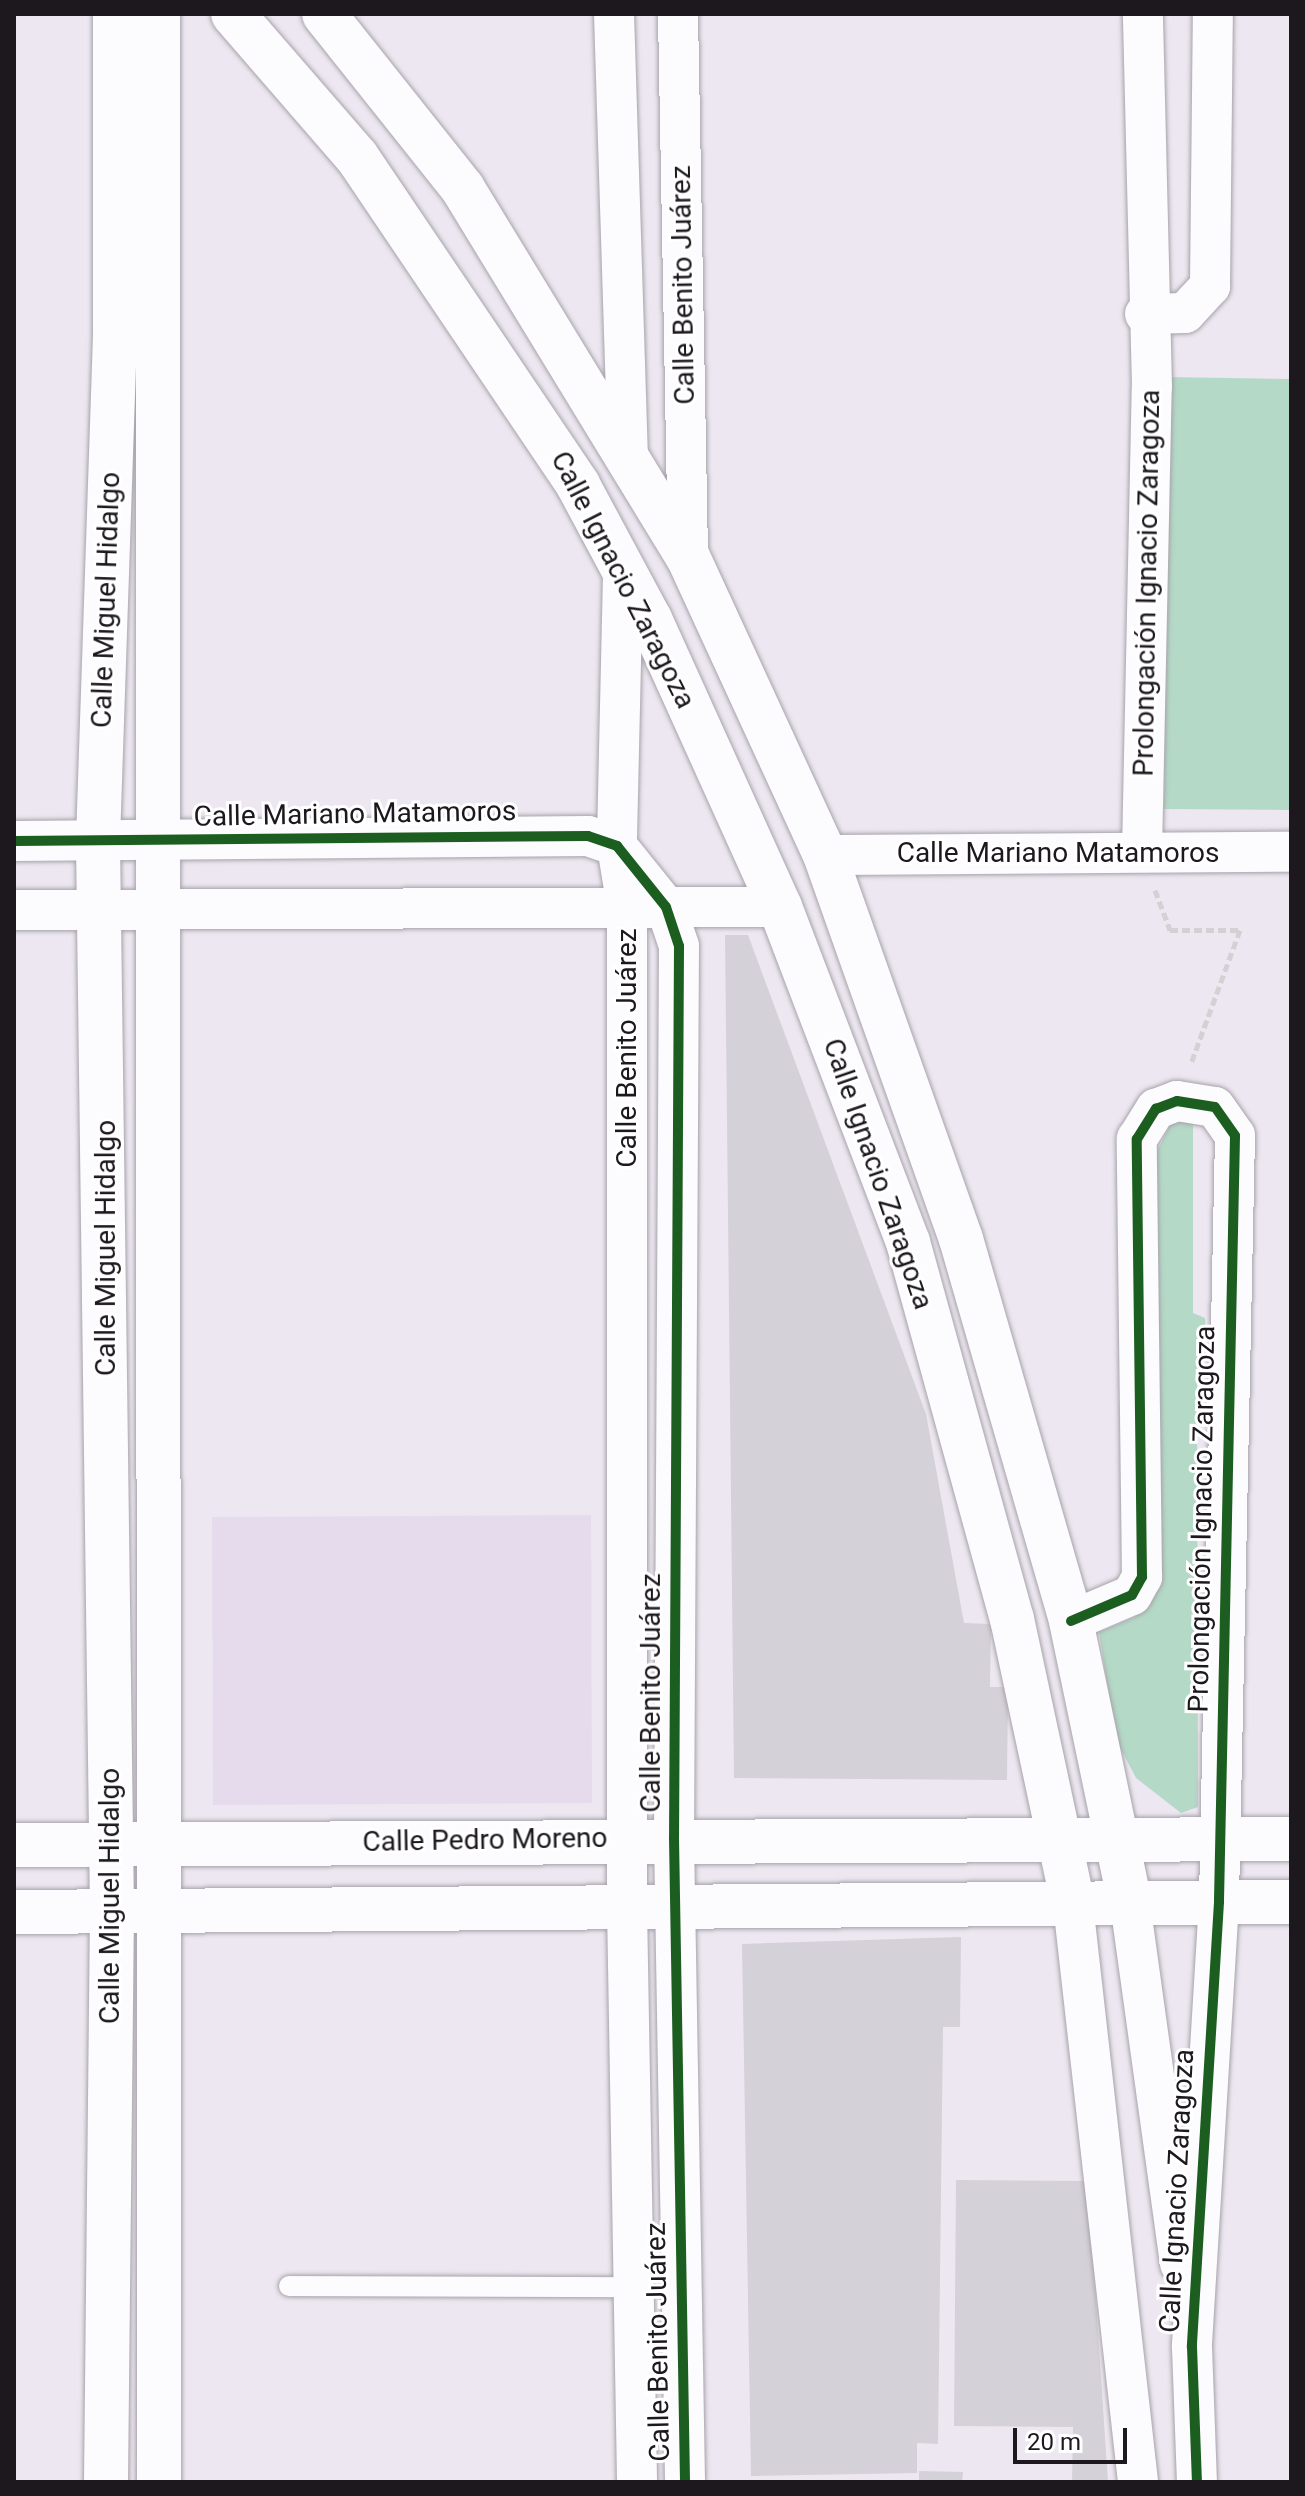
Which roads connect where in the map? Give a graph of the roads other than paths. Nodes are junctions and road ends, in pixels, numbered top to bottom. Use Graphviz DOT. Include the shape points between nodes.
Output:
graph roads {
  1 [pos="115,14"];
  2 [pos="158,14"];
  3 [pos="233,14"];
  4 [pos="324,14"];
  5 [pos="614,14"];
  6 [pos="678,14"];
  7 [pos="1143,14"];
  8 [pos="1213,14"];
  9 [pos="1145,314"];
  10 [pos="628,463"];
  11 [pos="688,557"];
  12 [pos="623,574"];
  13 [pos="157,839"];
  14 [pos="98,840"];
  15 [pos="14,841"];
  16 [pos="617,846"];
  17 [pos="1142,852"];
  18 [pos="1291,852"];
  19 [pos="825,855"];
  20 [pos="627,907"];
  21 [pos="666,907"];
  22 [pos="780,907"];
  23 [pos="160,909"];
  24 [pos="14,910"];
  25 [pos="103,910"];
  26 [pos="1071,1621"];
  27 [pos="674,1838"];
  28 [pos="627,1839"];
  29 [pos="1291,1839"];
  30 [pos="1218,1840"];
  31 [pos="1060,1841"];
  32 [pos="1122,1841"];
  33 [pos="111,1844"];
  34 [pos="154,1844"];
  35 [pos="14,1845"];
  36 [pos="1219,1902"];
  37 [pos="1291,1902"];
  38 [pos="1130,1903"];
  39 [pos="1073,1904"];
  40 [pos="627,1907"];
  41 [pos="675,1907"];
  42 [pos="112,1911"];
  43 [pos="154,1911"];
  44 [pos="14,1912"];
  45 [pos="289,2286"];
  46 [pos="632,2287"];
  47 [pos="1192,2347"];
  48 [pos="106,2482"];
  49 [pos="159,2482"];
  50 [pos="637,2482"];
  51 [pos="685,2482"];
  52 [pos="1138,2482"];
  53 [pos="1197,2482"];
  1 -- 14 [label="main road, Calle Miguel Hidalgo" via="115,335"];
  2 -- 13 [label="main road, Calle Miguel Hidalgo"];
  3 -- 12 [label="main road, Calle Ignacio Zaragoza" via="357,157 535,416"];
  4 -- 10 [label="main road, Calle Ignacio Zaragoza" via="463,189"];
  5 -- 10 [label="street, Calle Benito Juárez"];
  6 -- 11 [label="street, Calle Benito Juárez"];
  7 -- 9 [label="street, Prolongación Ignacio Zaragoza"];
  8 -- 9 [label="street" via="1210,286 1185,313"];
  9 -- 17 [label="street, Prolongación Ignacio Zaragoza" via="1152,387"];
  10 -- 11 [label="main road, Calle Ignacio Zaragoza"];
  11 -- 19 [label="main road, Calle Ignacio Zaragoza"];
  12 -- 16 [label="street, Calle Benito Juárez"];
  12 -- 22 [label="main road, Calle Ignacio Zaragoza"];
  13 -- 14 [label="street, Calle Mariano Matamoros"];
  13 -- 16 [label="street, Calle Mariano Matamoros" via="588,836"];
  13 -- 23 [label="main road, Calle Miguel Hidalgo"];
  14 -- 15 [label="street, Calle Mariano Matamoros"];
  14 -- 25 [label="main road, Calle Miguel Hidalgo"];
  16 -- 20 [label="street, Calle Benito Juárez"];
  16 -- 21 [label="street"];
  17 -- 18 [label="street, Calle Mariano Matamoros"];
  17 -- 19 [label="street, Calle Mariano Matamoros"];
  19 -- 26 [label="main road, Calle Ignacio Zaragoza" via="961,1239"];
  20 -- 21 [label="street"];
  20 -- 23 [label="street"];
  20 -- 28 [label="street, Calle Benito Juárez"];
  21 -- 22 [label="street"];
  21 -- 27 [label="street, Calle Benito Juárez" via="679,946"];
  22 -- 31 [label="main road, Calle Ignacio Zaragoza" via="908,1242 1012,1619"];
  23 -- 25 [label="street"];
  23 -- 34 [label="main road, Calle Miguel Hidalgo"];
  24 -- 25 [label="street"];
  25 -- 33 [label="main road, Calle Miguel Hidalgo"];
  26 -- 30 [label="street, Prolongación Ignacio Zaragoza" via="1132,1595 1142,1577 1137,1139 1156,1109 1177,1101 1215,1107 1235,1136"];
  26 -- 32 [label="main road, Calle Ignacio Zaragoza"];
  27 -- 28 [label="main road, Calle Pedro Moreno"];
  27 -- 31 [label="main road, Calle Pedro Moreno"];
  27 -- 41 [label="street, Calle Benito Juárez"];
  28 -- 34 [label="main road, Calle Pedro Moreno"];
  28 -- 40 [label="street, Calle Benito Juárez"];
  29 -- 30 [label="main road, Calle Pedro Moreno"];
  30 -- 32 [label="main road, Calle Pedro Moreno"];
  30 -- 36 [label="street, Prolongación Ignacio Zaragoza"];
  31 -- 32 [label="main road, Calle Pedro Moreno"];
  31 -- 39 [label="main road, Calle Ignacio Zaragoza"];
  32 -- 38 [label="main road, Calle Ignacio Zaragoza"];
  33 -- 34 [label="main road, Calle Pedro Moreno"];
  33 -- 35 [label="main road, Calle Pedro Moreno"];
  33 -- 42 [label="main road, Calle Miguel Hidalgo"];
  34 -- 43 [label="main road, Calle Miguel Hidalgo"];
  36 -- 37 [label="main road"];
  36 -- 38 [label="main road"];
  36 -- 47 [label="street, Calle Ignacio Zaragoza"];
  38 -- 39 [label="main road"];
  38 -- 47 [label="street, Calle Ignacio Zaragoza"];
  39 -- 41 [label="main road"];
  39 -- 52 [label="street, Calle Ignacio Zaragoza"];
  40 -- 41 [label="main road"];
  40 -- 43 [label="main road"];
  40 -- 46 [label="street, Calle Benito Juárez"];
  41 -- 51 [label="street, Calle Benito Juárez"];
  42 -- 43 [label="main road"];
  42 -- 44 [label="main road"];
  42 -- 48 [label="main road, Calle Miguel Hidalgo"];
  43 -- 49 [label="main road, Calle Miguel Hidalgo"];
  45 -- 46 [label="lane"];
  46 -- 50 [label="street, Calle Benito Juárez"];
  47 -- 53 [label="street, Calle Ignacio Zaragoza"];
}
